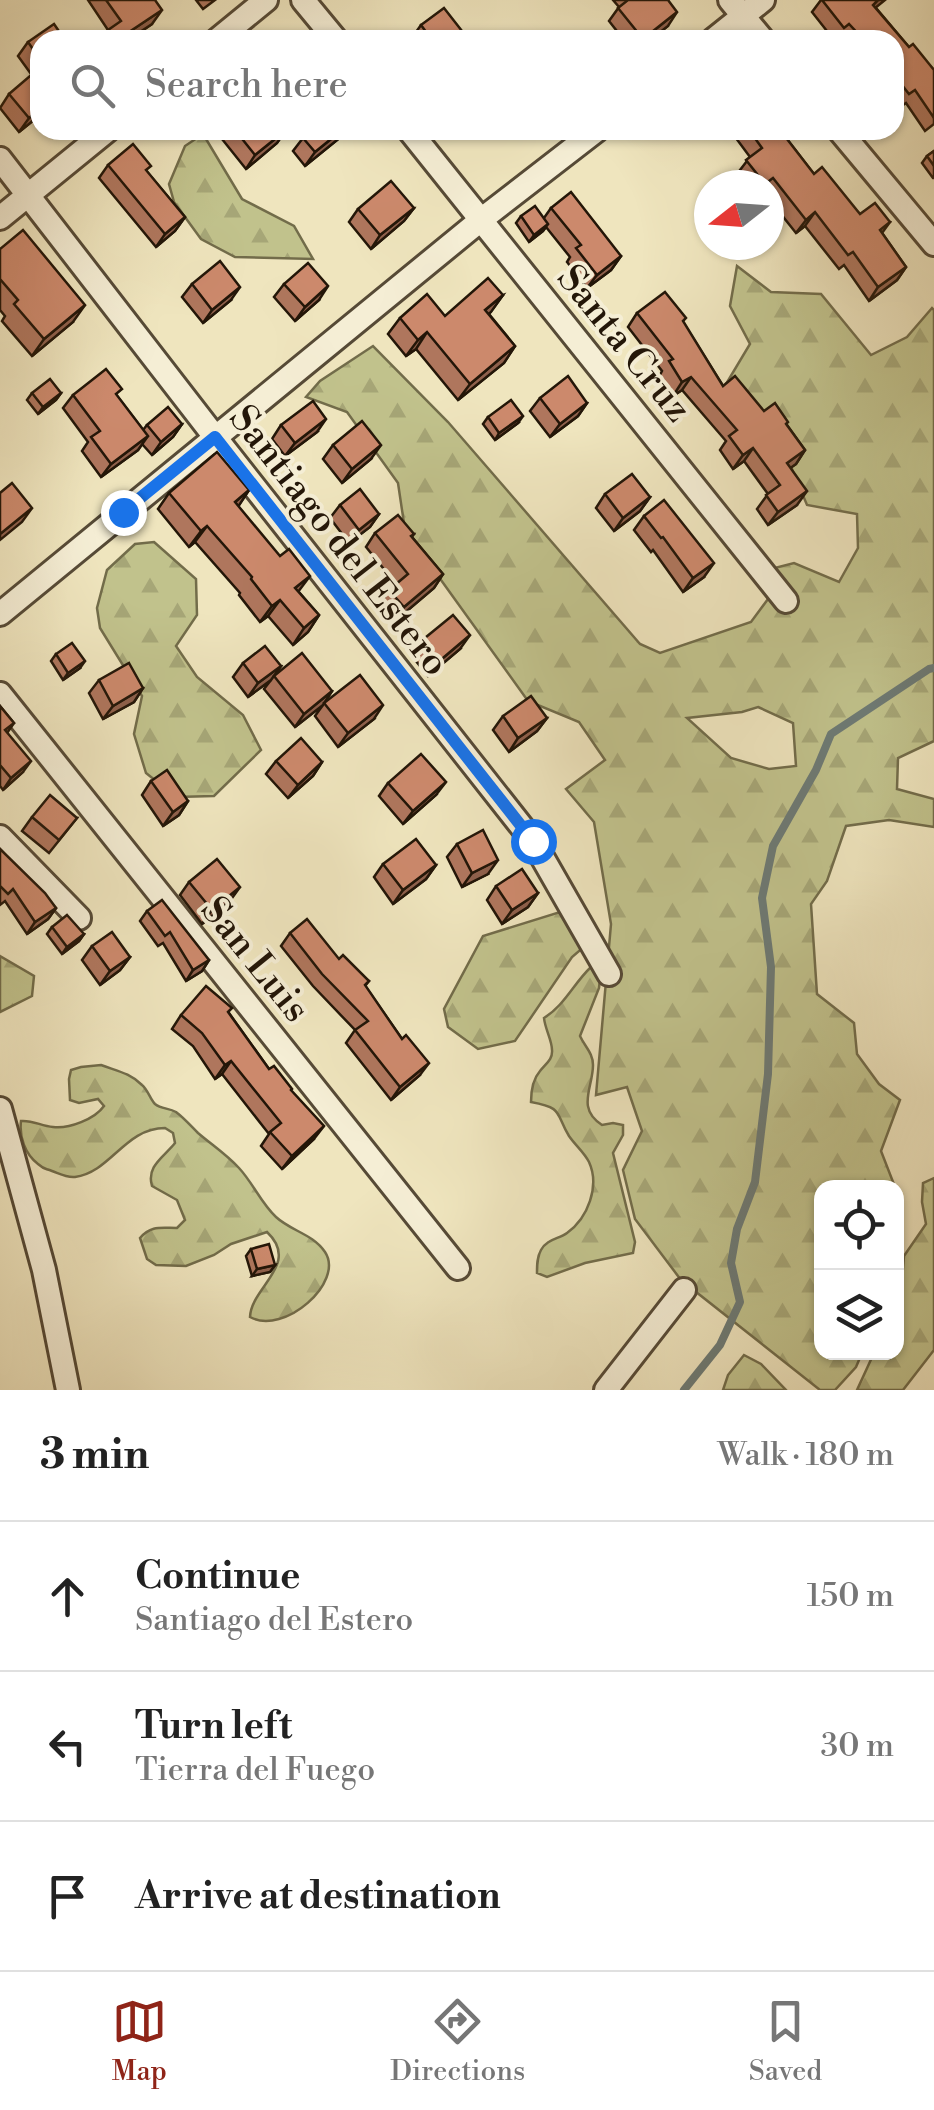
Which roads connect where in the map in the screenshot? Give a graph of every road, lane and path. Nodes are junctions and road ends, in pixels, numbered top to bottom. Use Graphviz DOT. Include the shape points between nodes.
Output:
graph roads {
  1 [pos="266,0"];
  2 [pos="303,0"];
  3 [pos="763,0"];
  4 [pos="737,8"];
  5 [pos="229,30"];
  6 [pos="328,30"];
  7 [pos="720,30"];
  8 [pos="755,30"];
  9 [pos="96,140"];
  10 [pos="417,140"];
  11 [pos="584,140"];
  12 [pos="847,140"];
  13 [pos="0,160"];
  14 [pos="29,196"];
  15 [pos="0,218"];
  16 [pos="482,219"];
  17 [pos="934,244"];
  18 [pos="215,437"];
  19 [pos="786,600"];
  20 [pos="0,614"];
  21 [pos="0,694"];
  22 [pos="0,837"];
  23 [pos="78,918"];
  24 [pos="610,974"];
  25 [pos="0,1110"];
  26 [pos="458,1268"];
  27 [pos="684,1290"];
  28 [pos="68,1390"];
  29 [pos="606,1390"];
  1 -- 5 [label="street"];
  2 -- 6 [label="street"];
  3 -- 4 [label="street"];
  4 -- 7 [label="street"];
  4 -- 8 [label="street"];
  9 -- 14 [label="street"];
  10 -- 16 [label="street, Santa Cruz"];
  11 -- 16 [label="street"];
  12 -- 17 [label="street"];
  13 -- 14 [label="street, Santiago del Estero"];
  14 -- 15 [label="street"];
  14 -- 18 [label="street, Santiago del Estero"];
  16 -- 18 [label="street"];
  16 -- 19 [label="street, Santa Cruz"];
  18 -- 20 [label="street"];
  18 -- 24 [label="street, Santiago del Estero" via="533,841"];
  21 -- 26 [label="street, San Luis"];
  22 -- 23 [label="street"];
  25 -- 28 [label="street"];
  27 -- 29 [label="street"];
}
